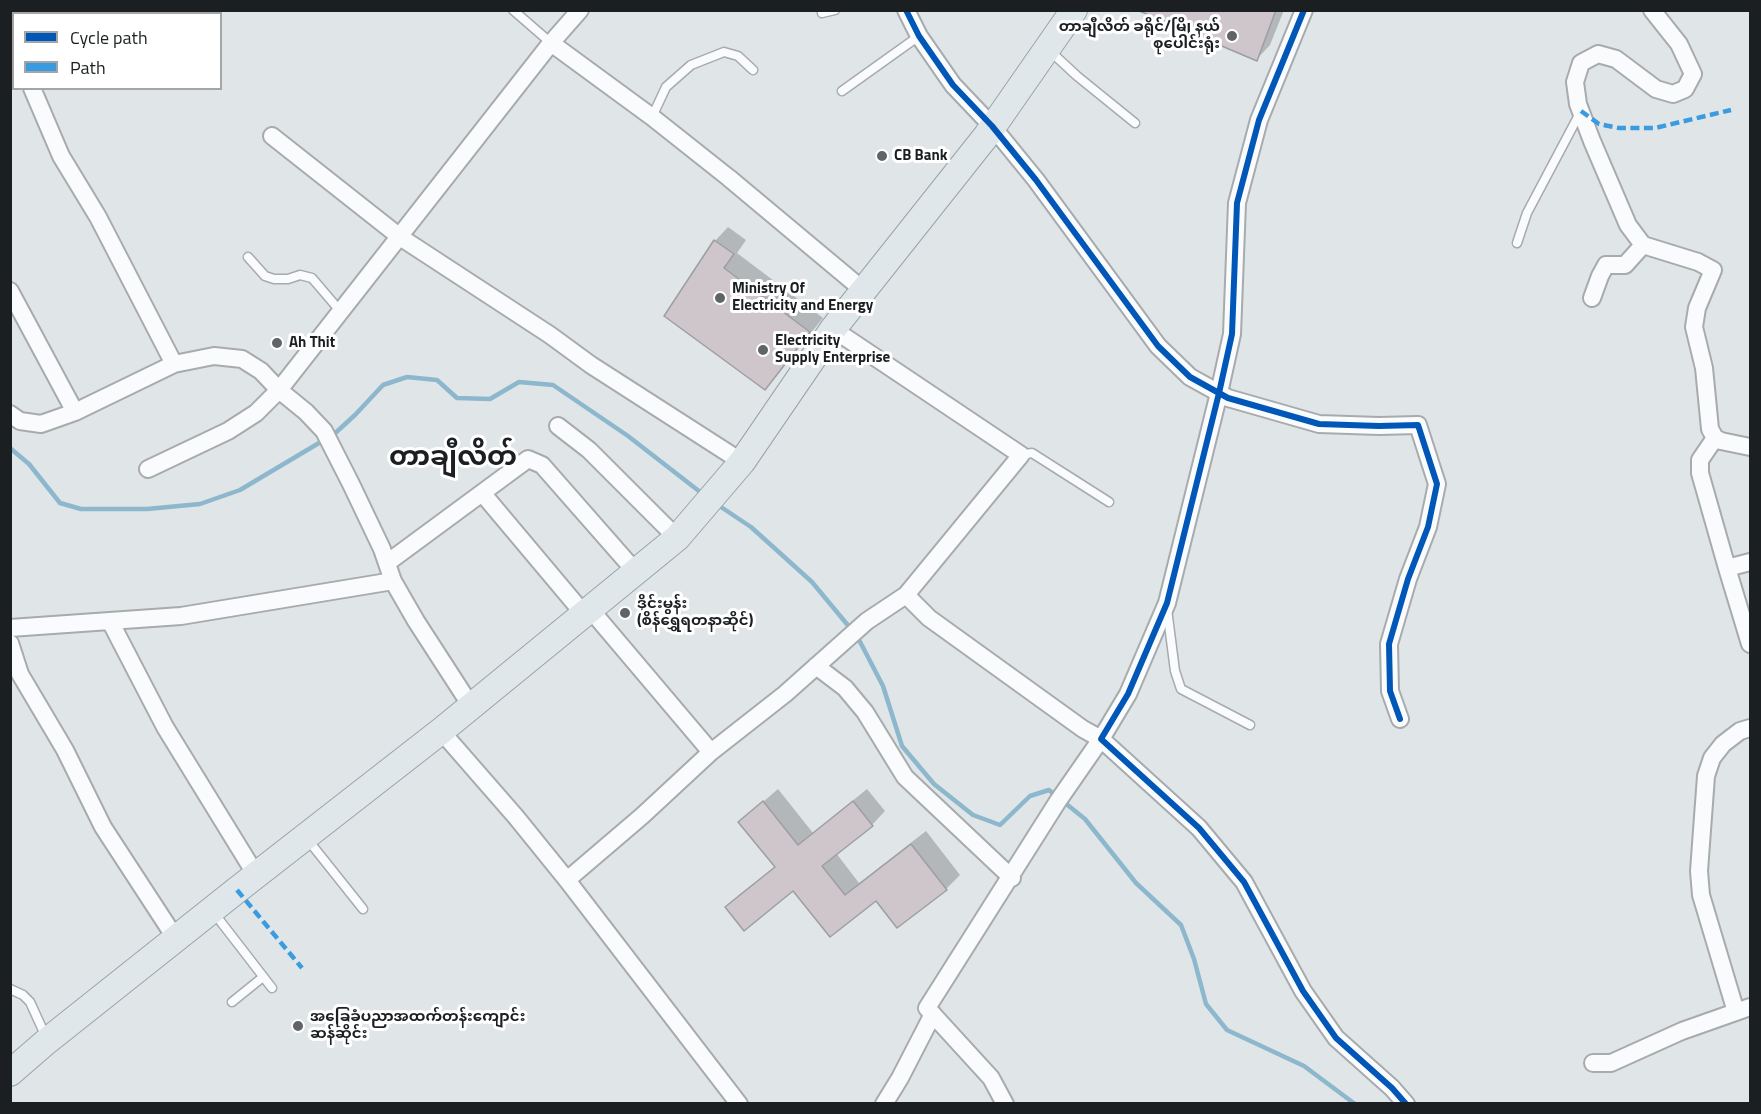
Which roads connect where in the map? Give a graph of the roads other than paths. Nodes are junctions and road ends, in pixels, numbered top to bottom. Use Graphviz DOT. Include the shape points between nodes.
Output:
graph roads {
  1 [pos="513,10"];
  2 [pos="580,10"];
  3 [pos="835,10"];
  4 [pos="906,10"];
  5 [pos="1074,10"];
  6 [pos="1304,10"];
  7 [pos="1652,10"];
  8 [pos="822,13"];
  9 [pos="920,36"];
  10 [pos="551,43"];
  11 [pos="1047,49"];
  12 [pos="753,70"];
  13 [pos="34,90"];
  14 [pos="842,91"];
  15 [pos="1581,111"];
  16 [pos="652,117"];
  17 [pos="1135,123"];
  18 [pos="992,126"];
  19 [pos="272,136"];
  20 [pos="400,237"];
  21 [pos="1517,243"];
  22 [pos="1643,245"];
  23 [pos="248,257"];
  24 [pos="863,290"];
  25 [pos="10,291"];
  26 [pos="1592,298"];
  27 [pos="15,311"];
  28 [pos="341,312"];
  29 [pos="833,329"];
  30 [pos="174,364"];
  31 [pos="279,390"];
  32 [pos="1219,393"];
  33 [pos="75,412"];
  34 [pos="10,414"];
  35 [pos="558,426"];
  36 [pos="1715,438"];
  37 [pos="1750,447"];
  38 [pos="1021,455"];
  39 [pos="148,470"];
  40 [pos="734,471"];
  41 [pos="483,494"];
  42 [pos="1108,502"];
  43 [pos="676,538"];
  44 [pos="1750,562"];
  45 [pos="387,563"];
  46 [pos="1726,568"];
  47 [pos="634,571"];
  48 [pos="393,581"];
  49 [pos="906,596"];
  50 [pos="1167,603"];
  51 [pos="587,611"];
  52 [pos="110,621"];
  53 [pos="10,628"];
  54 [pos="10,643"];
  55 [pos="1750,644"];
  56 [pos="816,666"];
  57 [pos="471,706"];
  58 [pos="1400,719"];
  59 [pos="1250,725"];
  60 [pos="1750,728"];
  61 [pos="441,731"];
  62 [pos="1101,739"];
  63 [pos="711,752"];
  64 [pos="305,837"];
  65 [pos="256,875"];
  66 [pos="1012,878"];
  67 [pos="567,880"];
  68 [pos="363,909"];
  69 [pos="212,910"];
  70 [pos="176,939"];
  71 [pos="263,977"];
  72 [pos="272,988"];
  73 [pos="10,989"];
  74 [pos="232,1002"];
  75 [pos="1743,1009"];
  76 [pos="933,1014"];
  77 [pos="47,1041"];
  78 [pos="1593,1063"];
  79 [pos="10,1073"];
  80 [pos="738,1104"];
  81 [pos="884,1104"];
  82 [pos="1005,1104"];
  83 [pos="1406,1104"];
  1 -- 10 [label="lane"];
  2 -- 10 [label="street"];
  3 -- 8 [label="lane"];
  4 -- 9 [label="street"];
  5 -- 11 [label="main road"];
  6 -- 32 [label="street" via="1259,120 1237,203 1232,334"];
  7 -- 15 [label="street" via="1679,44 1693,74 1685,89 1673,94 1656,89 1616,59 1598,54 1581,63 1575,82"];
  9 -- 14 [label="lane"];
  9 -- 18 [label="street" via="953,84"];
  10 -- 16 [label="street"];
  10 -- 20 [label="street"];
  11 -- 17 [label="lane"];
  11 -- 18 [label="main road"];
  12 -- 16 [label="lane" via="738,56 724,52 691,65 666,87"];
  13 -- 30 [label="street" via="61,156 98,217"];
  15 -- 21 [label="lane" via="1527,213"];
  15 -- 22 [label="street" via="1615,197"];
  16 -- 24 [label="street"];
  18 -- 24 [label="main road"];
  18 -- 32 [label="street" via="1158,346 1190,377"];
  19 -- 20 [label="street"];
  20 -- 28 [label="street"];
  20 -- 40 [label="street" via="550,335"];
  22 -- 26 [label="street" via="1625,265 1606,266"];
  22 -- 36 [label="street" via="1713,270 1697,308 1694,327 1704,368 1710,429"];
  23 -- 28 [label="lane" via="265,276 274,279 300,275 312,278"];
  24 -- 29 [label="main road"];
  25 -- 27 [label="street"];
  27 -- 33 [label="street"];
  28 -- 31 [label="street"];
  29 -- 38 [label="street"];
  29 -- 40 [label="main road"];
  30 -- 31 [label="street" via="214,356 242,359 261,371"];
  30 -- 33 [label="street"];
  31 -- 39 [label="street" via="256,413 228,431"];
  31 -- 45 [label="street" via="324,431"];
  32 -- 50 [label="street"];
  32 -- 58 [label="street" via="1319,424 1418,425 1437,484 1428,526 1389,644 1390,691"];
  33 -- 34 [label="street" via="41,424 20,421"];
  35 -- 43 [label="street" via="589,450"];
  36 -- 37 [label="street"];
  36 -- 46 [label="street" via="1700,460 1700,473"];
  38 -- 42 [label="lane" via="1032,453"];
  38 -- 49 [label="street"];
  40 -- 43 [label="main road"];
  41 -- 45 [label="street"];
  41 -- 47 [label="street" via="528,459 542,465"];
  41 -- 51 [label="street"];
  43 -- 47 [label="main road"];
  44 -- 46 [label="street"];
  45 -- 48 [label="street"];
  46 -- 55 [label="street"];
  47 -- 51 [label="main road"];
  48 -- 52 [label="street" via="181,616"];
  48 -- 57 [label="street"];
  49 -- 56 [label="street" via="867,621"];
  49 -- 62 [label="street" via="929,618"];
  50 -- 59 [label="lane" via="1175,671 1181,689"];
  50 -- 62 [label="street" via="1128,694"];
  51 -- 57 [label="main road"];
  51 -- 63 [label="street"];
  52 -- 53 [label="street"];
  52 -- 65 [label="street" via="165,727"];
  54 -- 70 [label="street" via="20,674 104,827"];
  56 -- 63 [label="street"];
  56 -- 66 [label="street" via="845,687 905,777"];
  57 -- 61 [label="main road"];
  60 -- 75 [label="street" via="1723,744 1712,758 1706,776 1699,871 1701,895"];
  61 -- 64 [label="main road"];
  61 -- 67 [label="street"];
  62 -- 66 [label="street"];
  62 -- 83 [label="street" via="1199,828 1244,882 1303,991 1336,1038"];
  63 -- 67 [label="street"];
  64 -- 65 [label="main road"];
  64 -- 68 [label="lane"];
  65 -- 69 [label="main road"];
  66 -- 76 [label="street" via="927,1008"];
  67 -- 80 [label="street"];
  69 -- 70 [label="main road"];
  69 -- 71 [label="lane"];
  70 -- 77 [label="main road"];
  71 -- 72 [label="lane"];
  71 -- 74 [label="lane"];
  73 -- 77 [label="lane" via="30,1002"];
  75 -- 78 [label="street" via="1682,1031 1611,1064"];
  76 -- 81 [label="street"];
  76 -- 82 [label="street" via="991,1078"];
  77 -- 79 [label="main road"];
}
